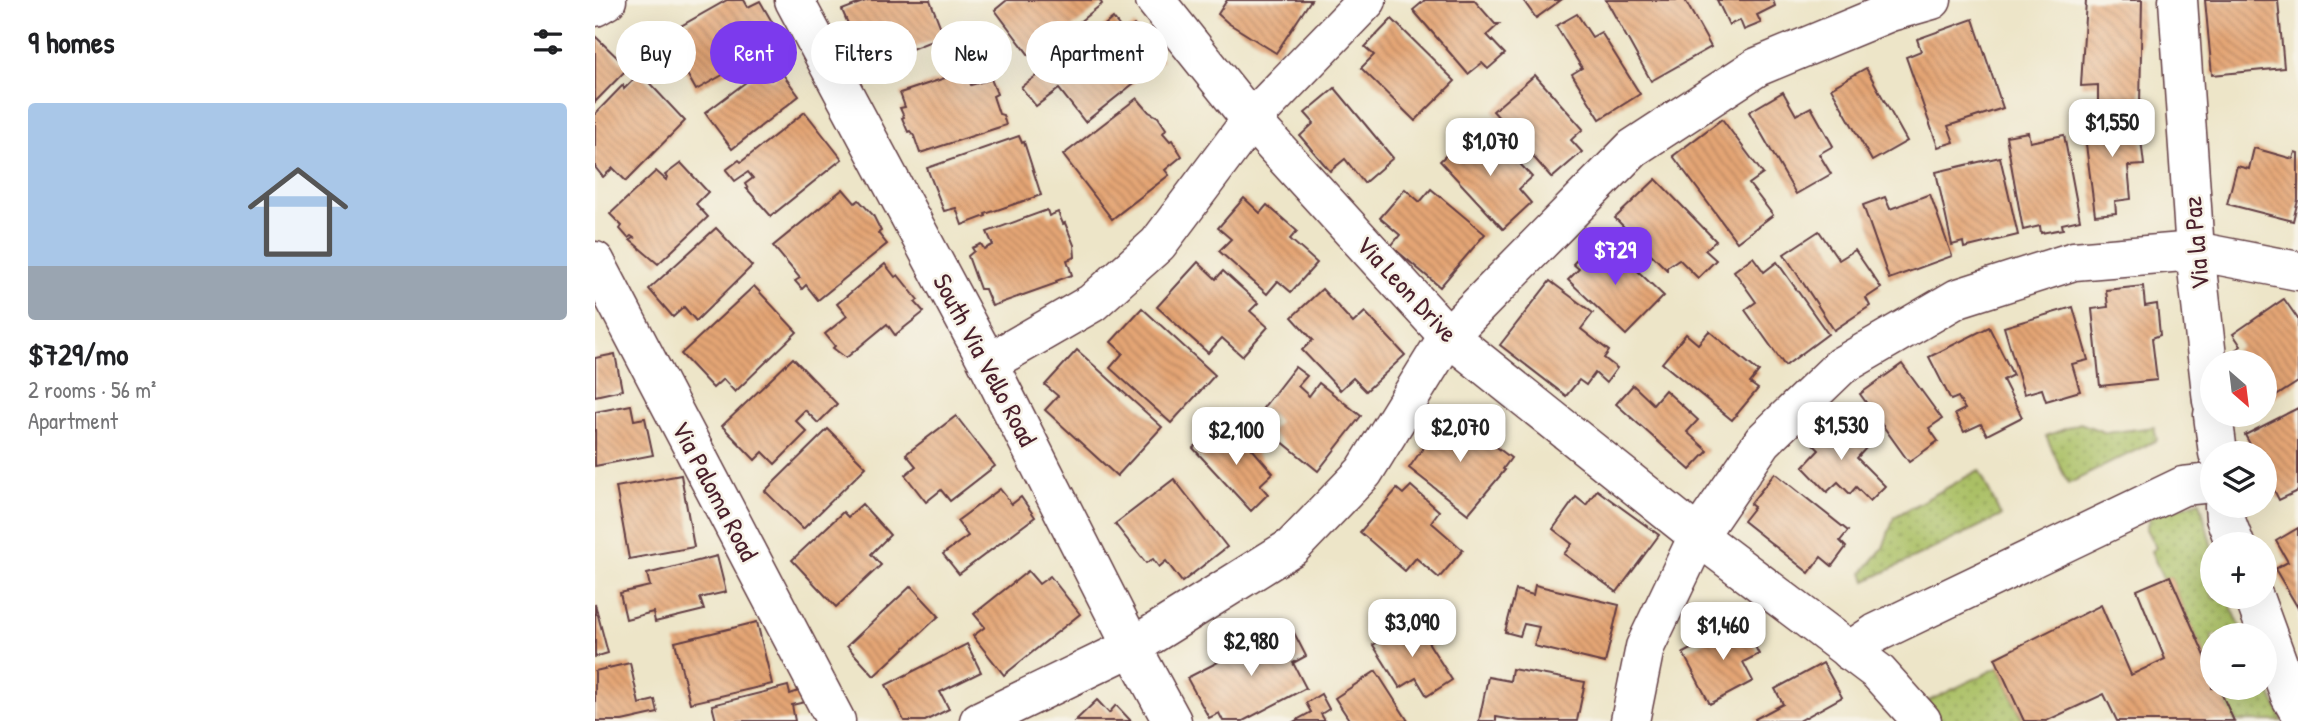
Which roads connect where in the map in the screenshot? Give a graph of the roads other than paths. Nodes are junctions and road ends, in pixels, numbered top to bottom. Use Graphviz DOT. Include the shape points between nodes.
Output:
graph roads {
  1 [pos="607,0"];
  2 [pos="794,0"];
  3 [pos="1156,0"];
  4 [pos="1367,0"];
  5 [pos="1932,0"];
  6 [pos="2178,0"];
  7 [pos="595,7"];
  8 [pos="1251,120"];
  9 [pos="2195,251"];
  10 [pos="595,261"];
  11 [pos="2298,271"];
  12 [pos="1448,336"];
  13 [pos="2206,350"];
  14 [pos="988,363"];
  15 [pos="2200,484"];
  16 [pos="1698,536"];
  17 [pos="2258,609"];
  18 [pos="1132,647"];
  19 [pos="1849,651"];
  20 [pos="2298,710"];
  21 [pos="836,721"];
  22 [pos="979,721"];
  23 [pos="1172,721"];
  24 [pos="1630,721"];
  25 [pos="1922,721"];
  1 -- 7 [label="lane"];
  2 -- 14 [label="lane, South Via Vello Road"];
  3 -- 8 [label="lane, Via Leon Drive"];
  4 -- 8 [label="lane"];
  5 -- 12 [label="lane" via="1889,12 1757,67 1633,148"];
  6 -- 9 [label="lane, Via la Paz"];
  8 -- 12 [label="lane, Via Leon Drive"];
  8 -- 14 [label="lane" via="1158,244 1092,303"];
  9 -- 11 [label="lane"];
  9 -- 13 [label="lane, Via la Paz"];
  9 -- 16 [label="lane" via="2074,261 1946,304 1841,366 1763,441"];
  10 -- 21 [label="lane, Via Paloma Road"];
  12 -- 16 [label="lane, Via Leon Drive"];
  12 -- 18 [label="lane" via="1364,472 1292,547"];
  14 -- 18 [label="lane, South Via Vello Road"];
  15 -- 19 [label="lane" via="2183,486 1876,633"];
  16 -- 19 [label="lane, Via Leon Drive"];
  16 -- 24 [label="lane" via="1645,647"];
  17 -- 20 [label="lane"];
  18 -- 22 [label="lane"];
  18 -- 23 [label="lane, South Via Vello Road"];
  19 -- 25 [label="lane, Via Leon Drive" via="1878,672"];
}
